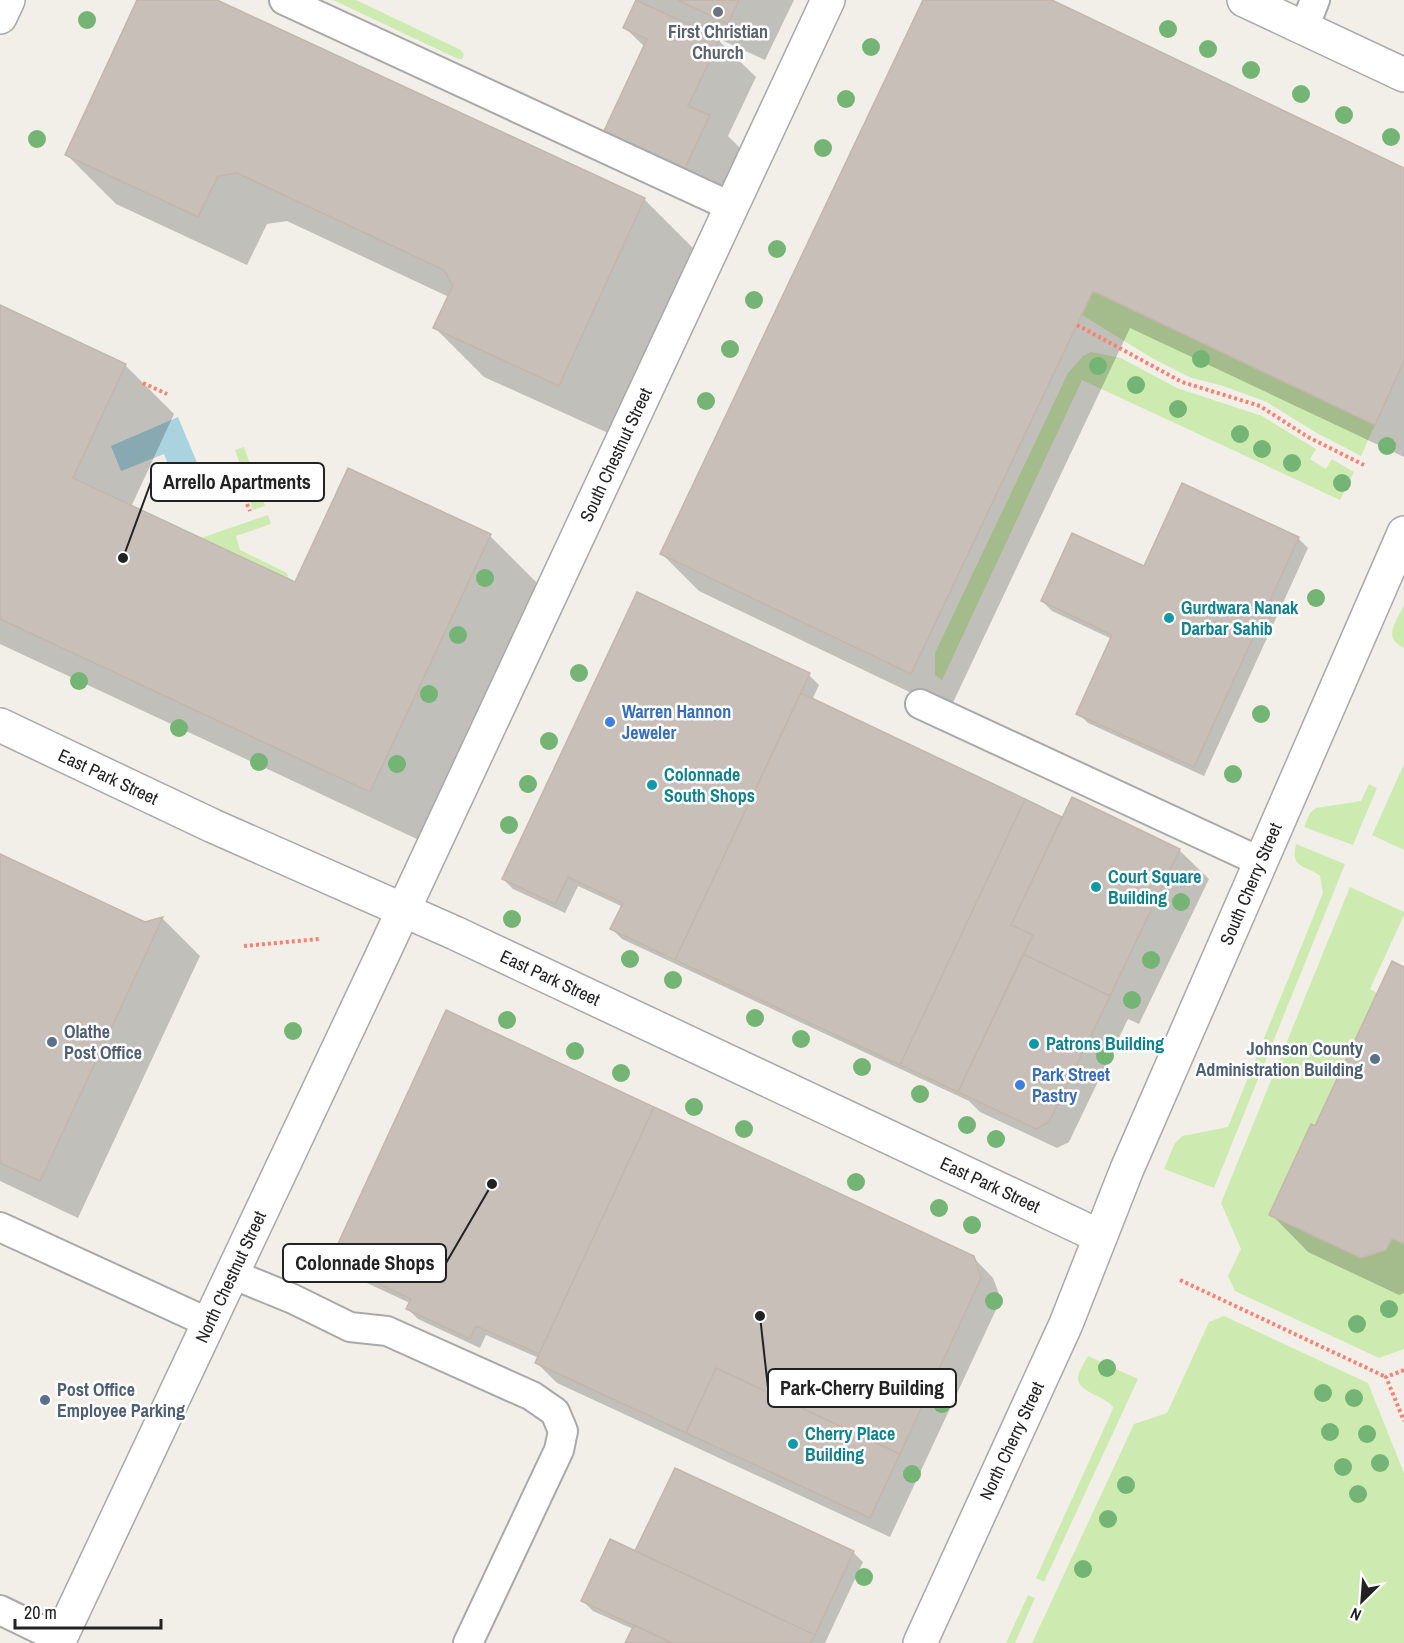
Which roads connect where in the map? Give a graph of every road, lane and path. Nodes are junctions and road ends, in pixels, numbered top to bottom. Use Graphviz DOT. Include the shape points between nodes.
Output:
graph roads {
  1 [pos="8,0"];
  2 [pos="284,0"];
  3 [pos="828,0"];
  4 [pos="1244,0"];
  5 [pos="1310,14"];
  6 [pos="0,17"];
  7 [pos="1404,75"];
  8 [pos="732,207"];
  9 [pos="1077,325"];
  10 [pos="143,383"];
  11 [pos="167,394"];
  12 [pos="1364,465"];
  13 [pos="247,504"];
  14 [pos="250,511"];
  15 [pos="1404,533"];
  16 [pos="920,704"];
  17 [pos="0,725"];
  18 [pos="1261,862"];
  19 [pos="403,910"];
  20 [pos="319,939"];
  21 [pos="244,946"];
  22 [pos="0,1227"];
  23 [pos="1099,1236"];
  24 [pos="232,1274"];
  25 [pos="1180,1280"];
  26 [pos="208,1323"];
  27 [pos="1404,1371"];
  28 [pos="1386,1377"];
  29 [pos="1404,1421"];
  30 [pos="0,1610"];
  31 [pos="59,1641"];
  32 [pos="468,1643"];
  33 [pos="920,1643"];
  1 -- 6 [label="street"];
  2 -- 8 [label="lane"];
  3 -- 8 [label="street, South Chestnut Street"];
  4 -- 5 [label="street"];
  5 -- 7 [label="street"];
  8 -- 19 [label="street, South Chestnut Street"];
  9 -- 12 [label="path" via="1182,382 1260,406 1308,437"];
  10 -- 11 [label="path"];
  13 -- 14 [label="path"];
  15 -- 18 [label="street, South Cherry Street"];
  16 -- 18 [label="lane"];
  17 -- 19 [label="street, East Park Street"];
  18 -- 23 [label="street, South Cherry Street"];
  19 -- 23 [label="street, East Park Street"];
  19 -- 24 [label="street, North Chestnut Street"];
  20 -- 21 [label="path"];
  22 -- 26 [label="lane"];
  23 -- 33 [label="street, North Cherry Street" via="1058,1340"];
  24 -- 26 [label="street, North Chestnut Street"];
  24 -- 32 [label="lane" via="350,1327 387,1331 532,1396 555,1412 563,1431 559,1450"];
  25 -- 28 [label="path"];
  26 -- 31 [label="street, North Chestnut Street"];
  27 -- 28 [label="path"];
  28 -- 29 [label="path"];
  30 -- 31 [label="lane"];
}
